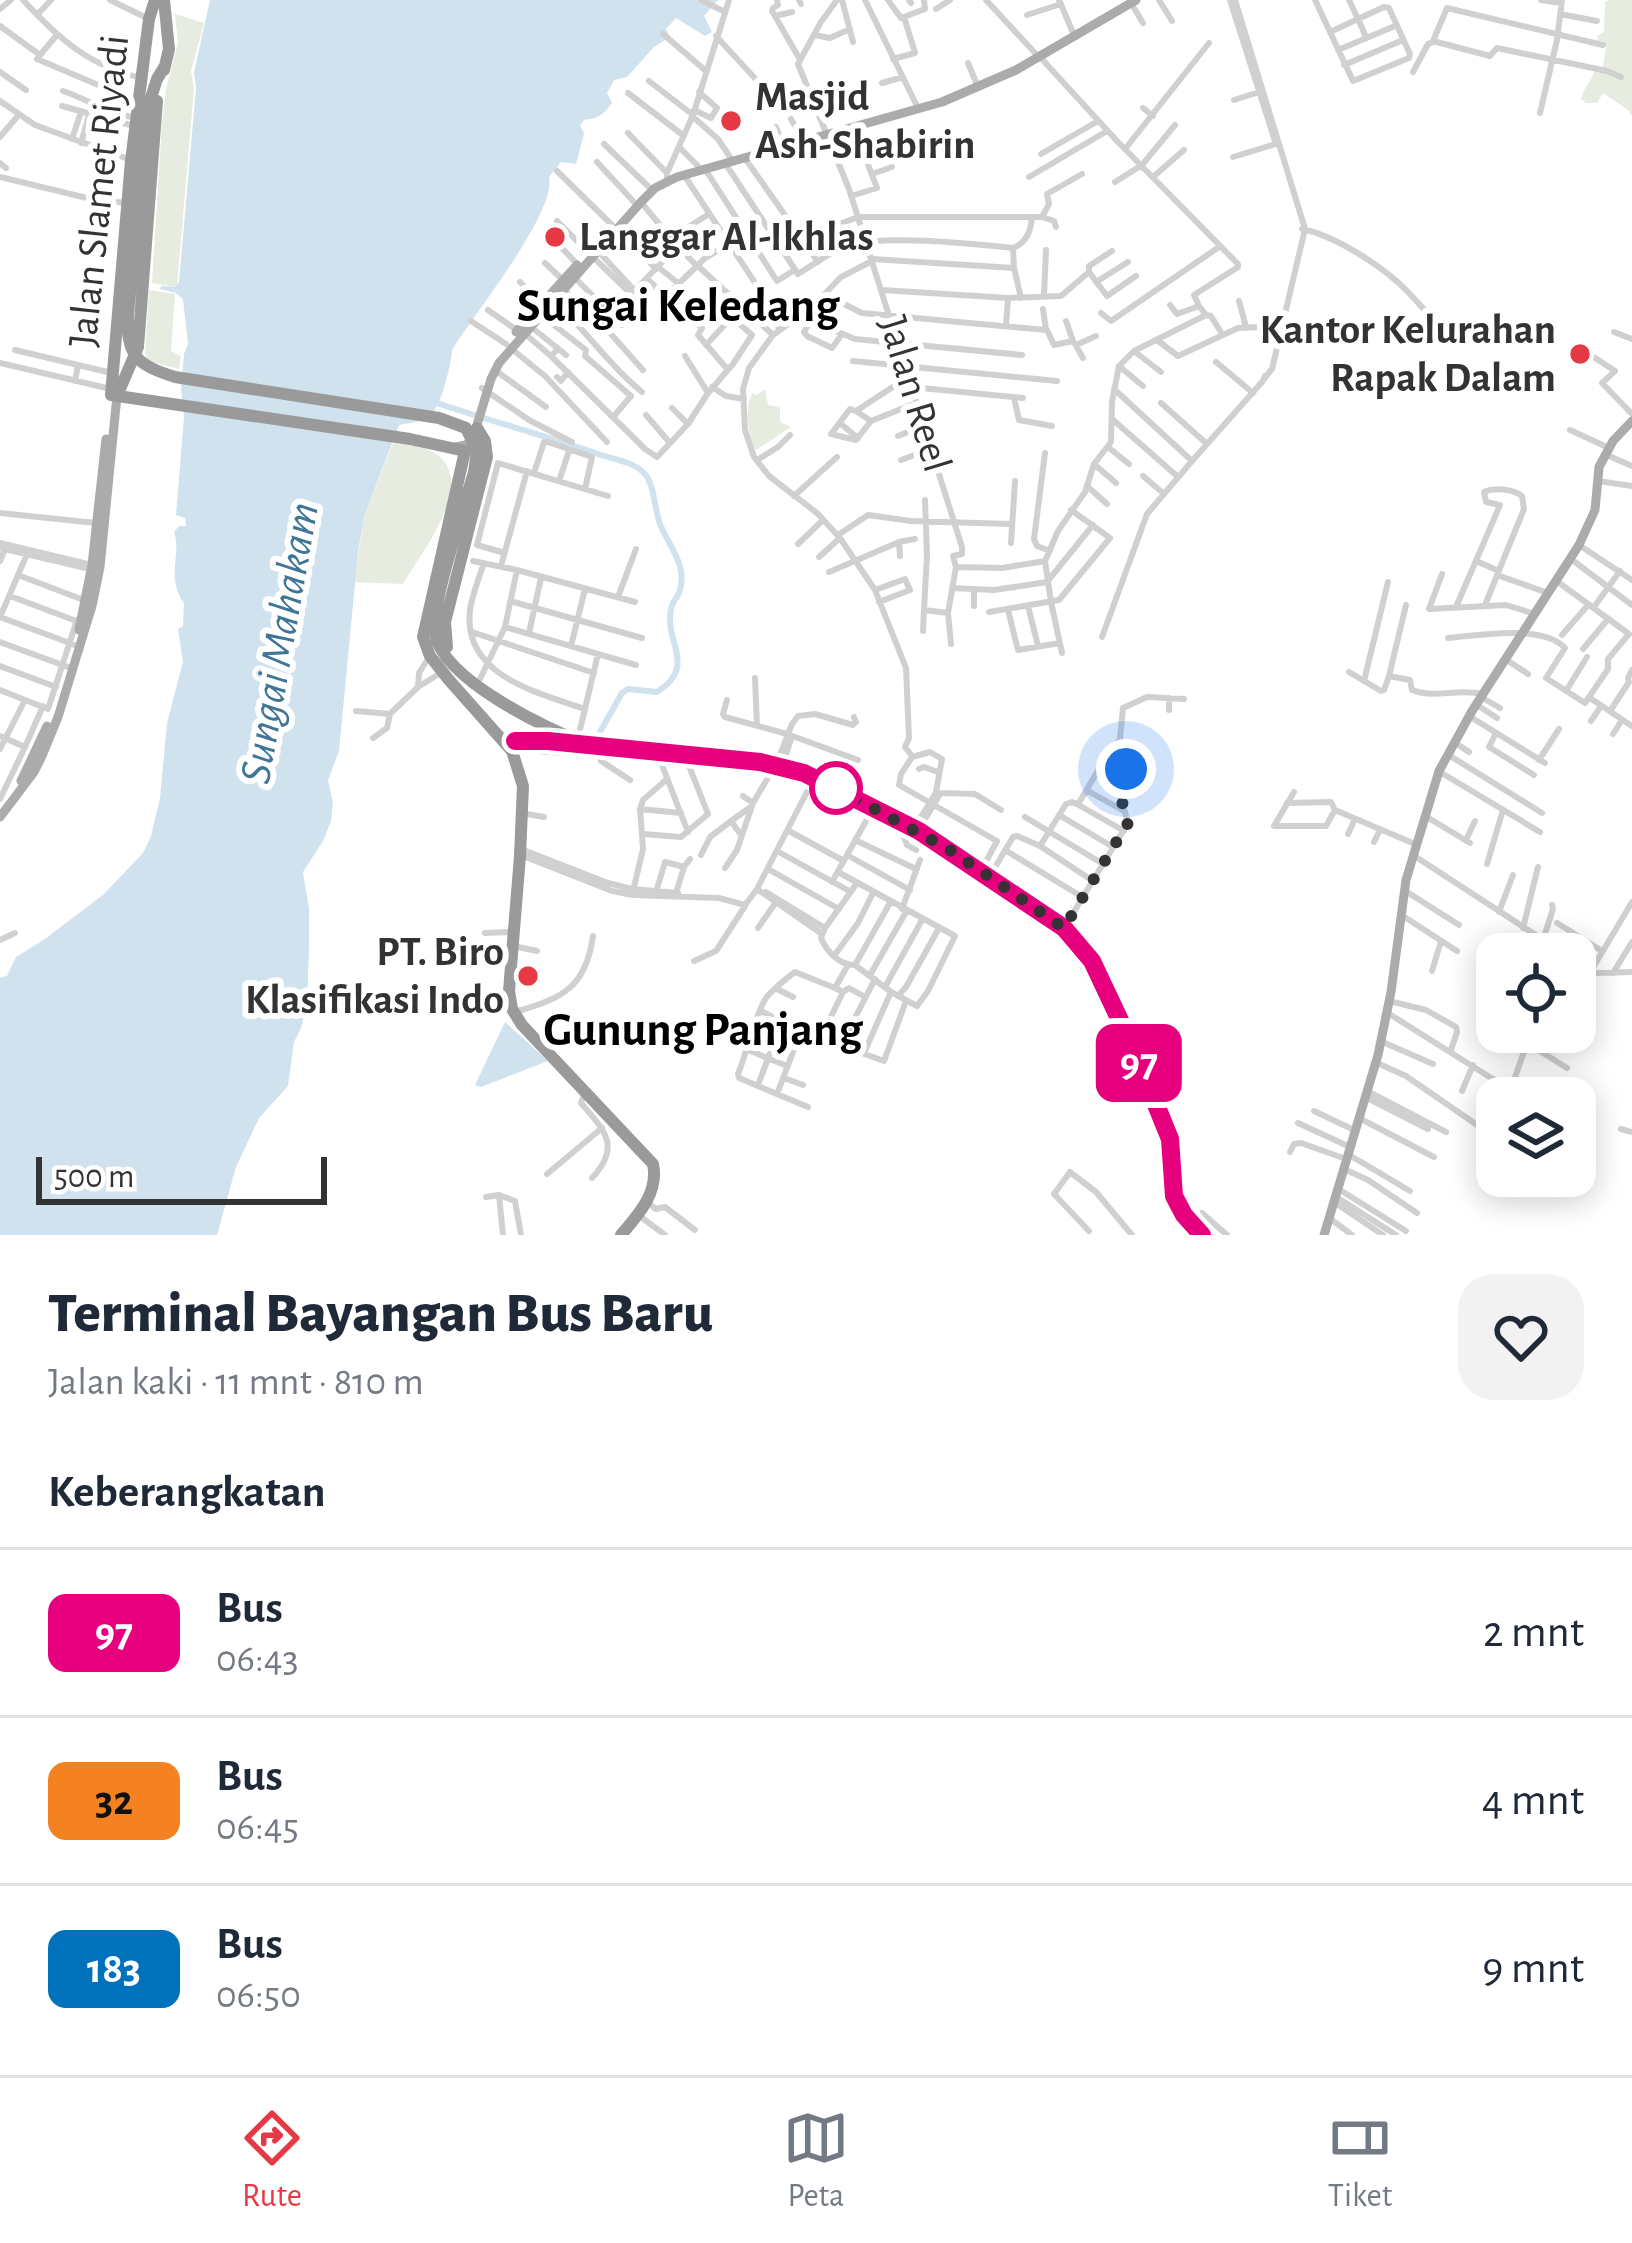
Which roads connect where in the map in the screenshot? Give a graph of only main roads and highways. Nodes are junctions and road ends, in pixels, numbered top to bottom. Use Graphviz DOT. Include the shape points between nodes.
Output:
graph roads {
  1 [pos="155,0"];
  2 [pos="164,0"];
  3 [pos="1131,1"];
  4 [pos="145,54"];
  5 [pos="165,66"];
  6 [pos="941,100"];
  7 [pos="141,113"];
  8 [pos="826,134"];
  9 [pos="701,167"];
  10 [pos="666,177"];
  11 [pos="150,195"];
  12 [pos="124,259"];
  13 [pos="508,346"];
  14 [pos="484,390"];
  15 [pos="113,397"];
  16 [pos="1632,420"];
  17 [pos="477,428"];
  18 [pos="444,446"];
  19 [pos="465,448"];
  20 [pos="458,484"];
  21 [pos="93,568"];
  22 [pos="480,684"];
  23 [pos="462,694"];
  24 [pos="473,706"];
  25 [pos="513,745"];
  26 [pos="592,750"];
  27 [pos="619,753"];
  28 [pos="777,768"];
  29 [pos="2,807"];
  30 [pos="872,811"];
  31 [pos="911,830"];
  32 [pos="523,853"];
  33 [pos="1393,996"];
  34 [pos="1115,1017"];
  35 [pos="1377,1063"];
  36 [pos="1337,1198"];
  37 [pos="627,1234"];
  38 [pos="1197,1235"];
  39 [pos="1326,1235"];
  1 -- 4 [label="highway, Jalan Slamet Riyadi"];
  2 -- 5 [label="highway, Jalan Slamet Riyadi"];
  3 -- 6 [label="main road"];
  4 -- 5 [label="highway" via="158,49"];
  4 -- 7 [label="highway, Jalan Slamet Riyadi"];
  5 -- 7 [label="highway, Jalan Slamet Riyadi"];
  5 -- 11 [label="highway, Jalan Slamet Riyadi"];
  6 -- 8 [label="main road"];
  6 -- 8 [label="main road"];
  7 -- 12 [label="highway, Jalan Slamet Riyadi"];
  7 -- 22 [label="highway, Jalan Slamet Riyadi" via="127,333 134,354 175,377 466,428 477,451 474,472 435,636 447,660"];
  8 -- 9 [label="main road"];
  9 -- 10 [label="main road"];
  9 -- 10 [label="main road"];
  10 -- 13 [label="main road"];
  11 -- 12 [label="highway" via="140,257"];
  11 -- 15 [label="highway, Jalan Slamet Riyadi" via="138,347"];
  12 -- 15 [label="highway, Jalan Slamet Riyadi"];
  13 -- 14 [label="main road"];
  13 -- 14 [label="main road" via="490,365"];
  14 -- 17 [label="main road"];
  14 -- 19 [label="main road"];
  15 -- 18 [label="highway"];
  15 -- 21 [label="main road"];
  15 -- 21 [label="main road"];
  16 -- 33 [label="main road" via="1599,467 1595,510 1579,544 1439,771 1404,890"];
  17 -- 19 [label="main road"];
  17 -- 22 [label="highway" via="487,457 445,636 452,656"];
  18 -- 19 [label="highway"];
  18 -- 20 [label="highway"];
  19 -- 20 [label="highway"];
  20 -- 23 [label="highway" via="423,637"];
  21 -- 29 [label="main road" via="26,773"];
  21 -- 29 [label="main road" via="87,622 58,717 34,772"];
  22 -- 23 [label="highway"];
  22 -- 24 [label="highway" via="484,701"];
  22 -- 26 [label="highway"];
  23 -- 24 [label="highway"];
  24 -- 25 [label="highway"];
  25 -- 26 [label="main road"];
  25 -- 32 [label="highway" via="524,792"];
  25 -- 32 [label="highway" via="528,787"];
  26 -- 27 [label="main road"];
  27 -- 28 [label="main road"];
  27 -- 28 [label="main road"];
  28 -- 30 [label="main road"];
  28 -- 30 [label="main road" via="827,783"];
  30 -- 31 [label="main road"];
  31 -- 34 [label="main road" via="1067,939"];
  31 -- 34 [label="main road" via="1064,928 1092,961"];
  32 -- 37 [label="highway" via="512,1009 655,1169"];
  32 -- 37 [label="highway" via="518,1010 658,1167 650,1204"];
  33 -- 35 [label="main road"];
  33 -- 35 [label="main road"];
  34 -- 38 [label="main road" via="1170,1139 1174,1196"];
  35 -- 36 [label="main road"];
  36 -- 39 [label="main road"];
  36 -- 39 [label="main road"];
}
